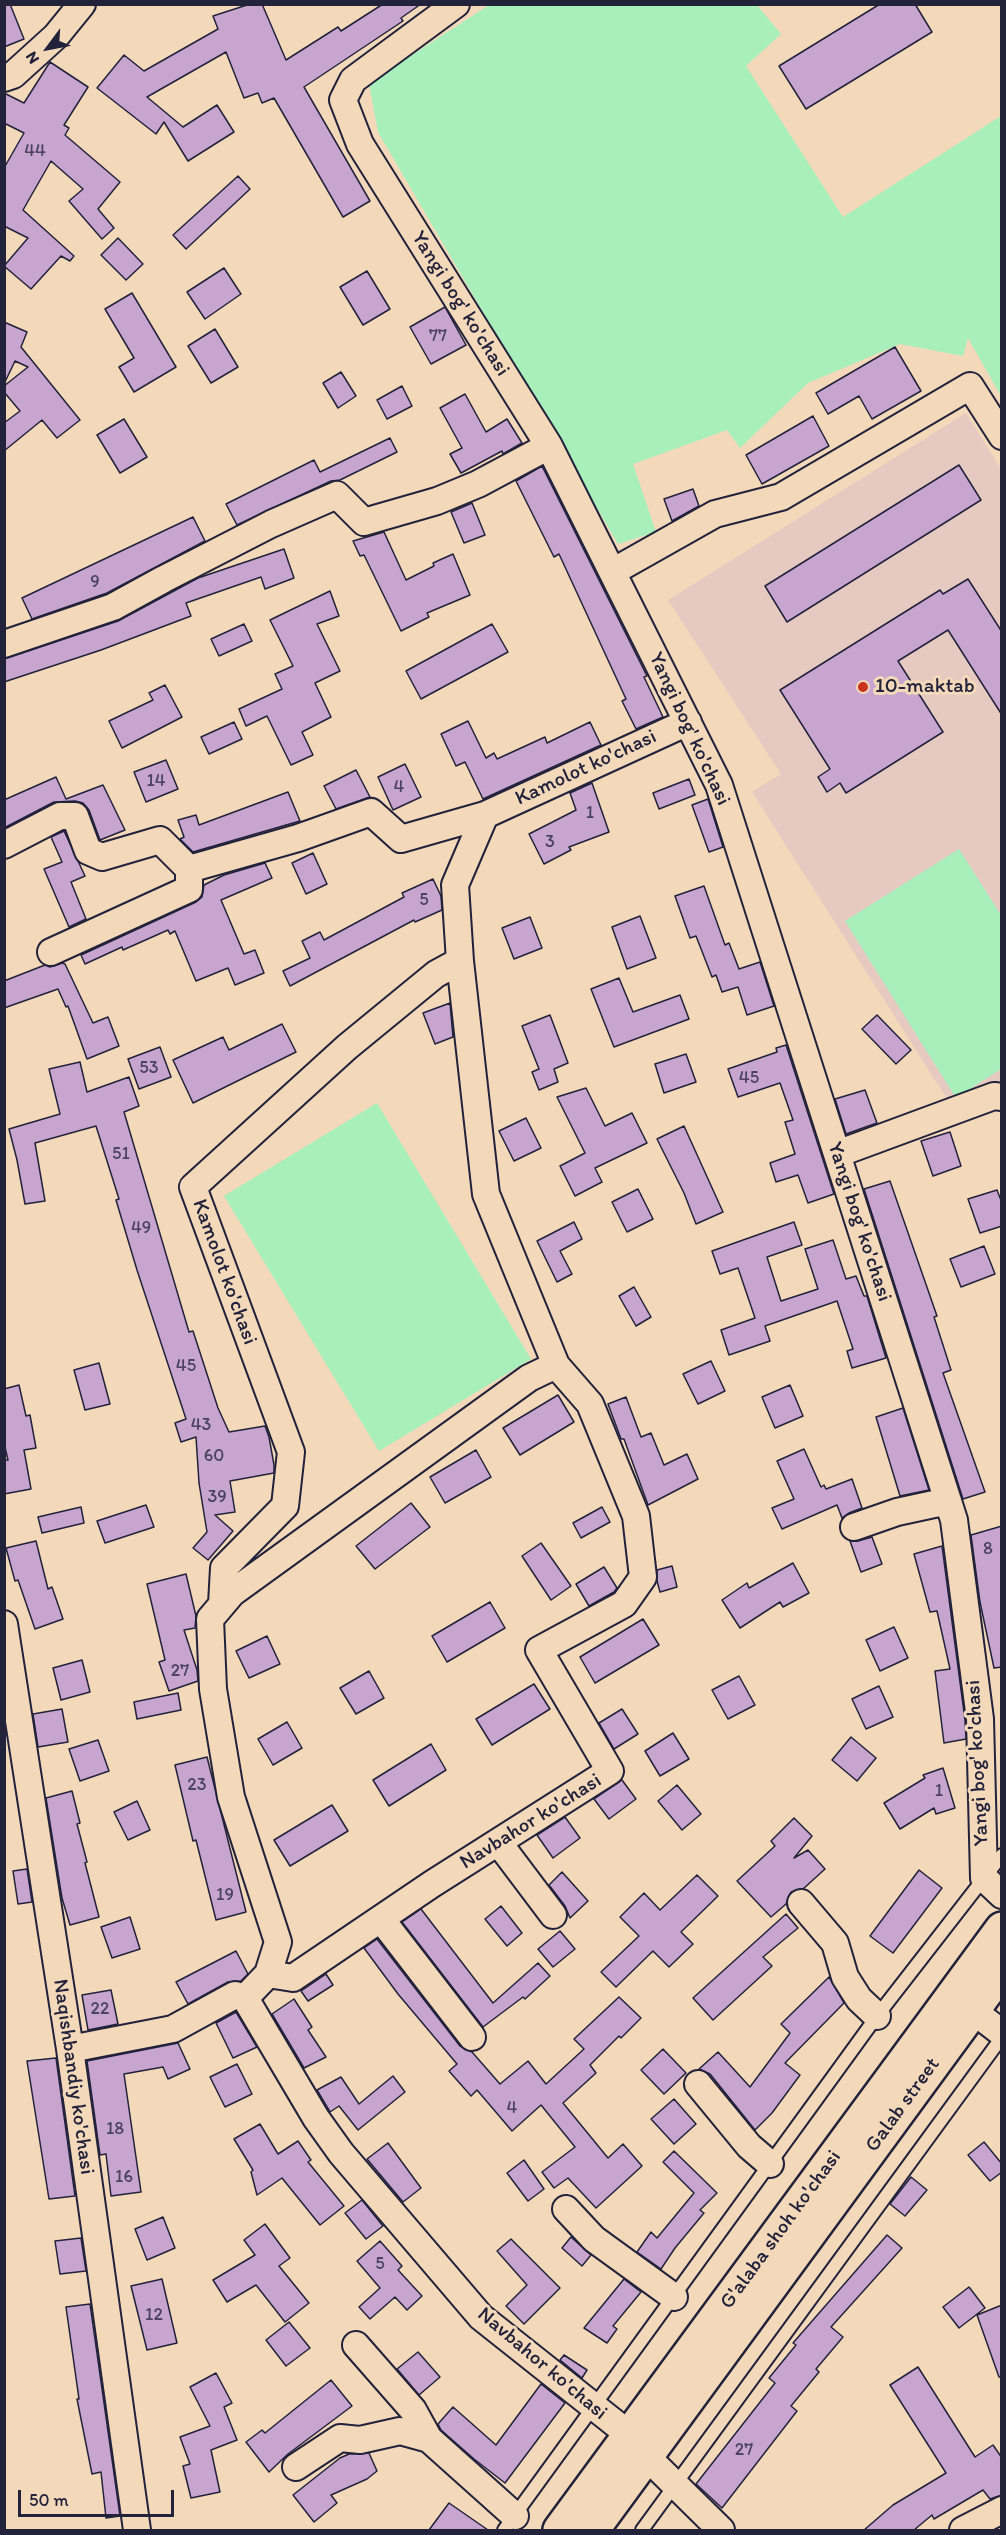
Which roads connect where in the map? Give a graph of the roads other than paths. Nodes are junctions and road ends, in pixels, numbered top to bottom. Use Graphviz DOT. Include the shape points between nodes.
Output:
graph roads {
  1 [pos="82,4"];
  2 [pos="456,4"];
  3 [pos="4,78"];
  4 [pos="1002,436"];
  5 [pos="549,446"];
  6 [pos="614,571"];
  7 [pos="4,644"];
  8 [pos="688,722"];
  9 [pos="485,815"];
  10 [pos="4,845"];
  11 [pos="189,869"];
  12 [pos="51,952"];
  13 [pos="460,961"];
  14 [pos="1002,1097"];
  15 [pos="837,1154"];
  16 [pos="556,1365"];
  17 [pos="948,1501"];
  18 [pos="854,1527"];
  19 [pos="216,1611"];
  20 [pos="4,1624"];
  21 [pos="498,1842"];
  22 [pos="1002,1854"];
  23 [pos="993,1886"];
  24 [pos="801,1903"];
  25 [pos="553,1915"];
  26 [pos="381,1919"];
  27 [pos="1002,1929"];
  28 [pos="1002,1970"];
  29 [pos="268,1974"];
  30 [pos="245,1998"];
  31 [pos="972,2010"];
  32 [pos="877,2016"];
  33 [pos="1002,2035"];
  34 [pos="472,2037"];
  35 [pos="70,2049"];
  36 [pos="699,2084"];
  37 [pos="770,2164"];
  38 [pos="566,2209"];
  39 [pos="674,2297"];
  40 [pos="356,2345"];
  41 [pos="593,2408"];
  42 [pos="429,2439"];
  43 [pos="638,2446"];
  44 [pos="296,2467"];
  45 [pos="675,2485"];
  46 [pos="1002,2510"];
  47 [pos="510,2523"];
  48 [pos="137,2530"];
  49 [pos="560,2530"];
  50 [pos="592,2530"];
  51 [pos="642,2530"];
  52 [pos="721,2530"];
  53 [pos="963,2530"];
  1 -- 3 [label="street" via="56,36 13,75"];
  2 -- 5 [label="street, Yangi bog' ko'chasi" via="353,80 343,100 360,144"];
  4 -- 6 [label="street" via="970,386 781,497 715,514"];
  5 -- 6 [label="street, Yangi bog' ko'chasi"];
  5 -- 7 [label="street" via="437,501 363,522 337,495 270,524 113,607"];
  6 -- 8 [label="street, Yangi bog' ko'chasi"];
  8 -- 9 [label="street, Kamolot ko'chasi"];
  8 -- 15 [label="street, Yangi bog' ko'chasi" via="719,785"];
  9 -- 11 [label="street, Kamolot ko'chasi" via="401,839 371,812"];
  9 -- 13 [label="street" via="455,885"];
  10 -- 11 [label="street" via="60,816 75,816 88,851 102,857 160,840"];
  11 -- 12 [label="street" via="189,889"];
  13 -- 16 [label="street" via="486,1194"];
  13 -- 19 [label="street, Kamolot ko'chasi" via="436,974 347,1047 193,1187 291,1452 285,1506 224,1568"];
  14 -- 15 [label="street" via="994,1096"];
  15 -- 17 [label="street, Yangi bog' ko'chasi"];
  16 -- 19 [label="street" via="529,1378 242,1586"];
  16 -- 21 [label="street, Navbahor ko'chasi" via="590,1404 636,1516 643,1577 624,1604 539,1650 610,1771"];
  17 -- 18 [label="street"];
  17 -- 23 [label="street, Yangi bog' ko'chasi" via="954,1520 980,1719"];
  19 -- 29 [label="street" via="213,1689 231,1797 278,1942"];
  20 -- 35 [label="street, Naqishbandiy ko'chasi"];
  21 -- 25 [label="street"];
  21 -- 26 [label="street, Navbahor ko'chasi"];
  22 -- 23 [label="lane"];
  23 -- 32 [label="lane"];
  24 -- 32 [label="street" via="835,1943 845,1977 859,1999"];
  26 -- 29 [label="street, Navbahor ko'chasi" via="293,1978"];
  26 -- 34 [label="street"];
  27 -- 43 [label="main road, G'alaba shoh ko'chasi"];
  28 -- 31 [label="main road, Galab street"];
  29 -- 30 [label="street"];
  30 -- 35 [label="street" via="235,1995 173,2029"];
  30 -- 41 [label="street, Navbahor ko'chasi" via="341,2153 481,2317"];
  31 -- 33 [label="street"];
  31 -- 43 [label="main road, Galab street"];
  32 -- 37 [label="lane"];
  33 -- 45 [label="lane"];
  35 -- 48 [label="street, Naqishbandiy ko'chasi"];
  36 -- 37 [label="street" via="749,2146"];
  37 -- 39 [label="lane"];
  38 -- 39 [label="street" via="594,2239"];
  39 -- 41 [label="lane"];
  40 -- 42 [label="street" via="413,2410"];
  41 -- 43 [label="street, Navbahor ko'chasi"];
  41 -- 47 [label="lane"];
  42 -- 44 [label="street" via="400,2432 360,2440 340,2438"];
  42 -- 47 [label="street"];
  43 -- 45 [label="street, Navbahor ko'chasi"];
  43 -- 49 [label="main road, G'alaba shoh ko'chasi"];
  43 -- 50 [label="main road, Galab street"];
  45 -- 51 [label="lane"];
  45 -- 52 [label="street, Navbahor ko'chasi"];
  46 -- 53 [label="street"];
}
